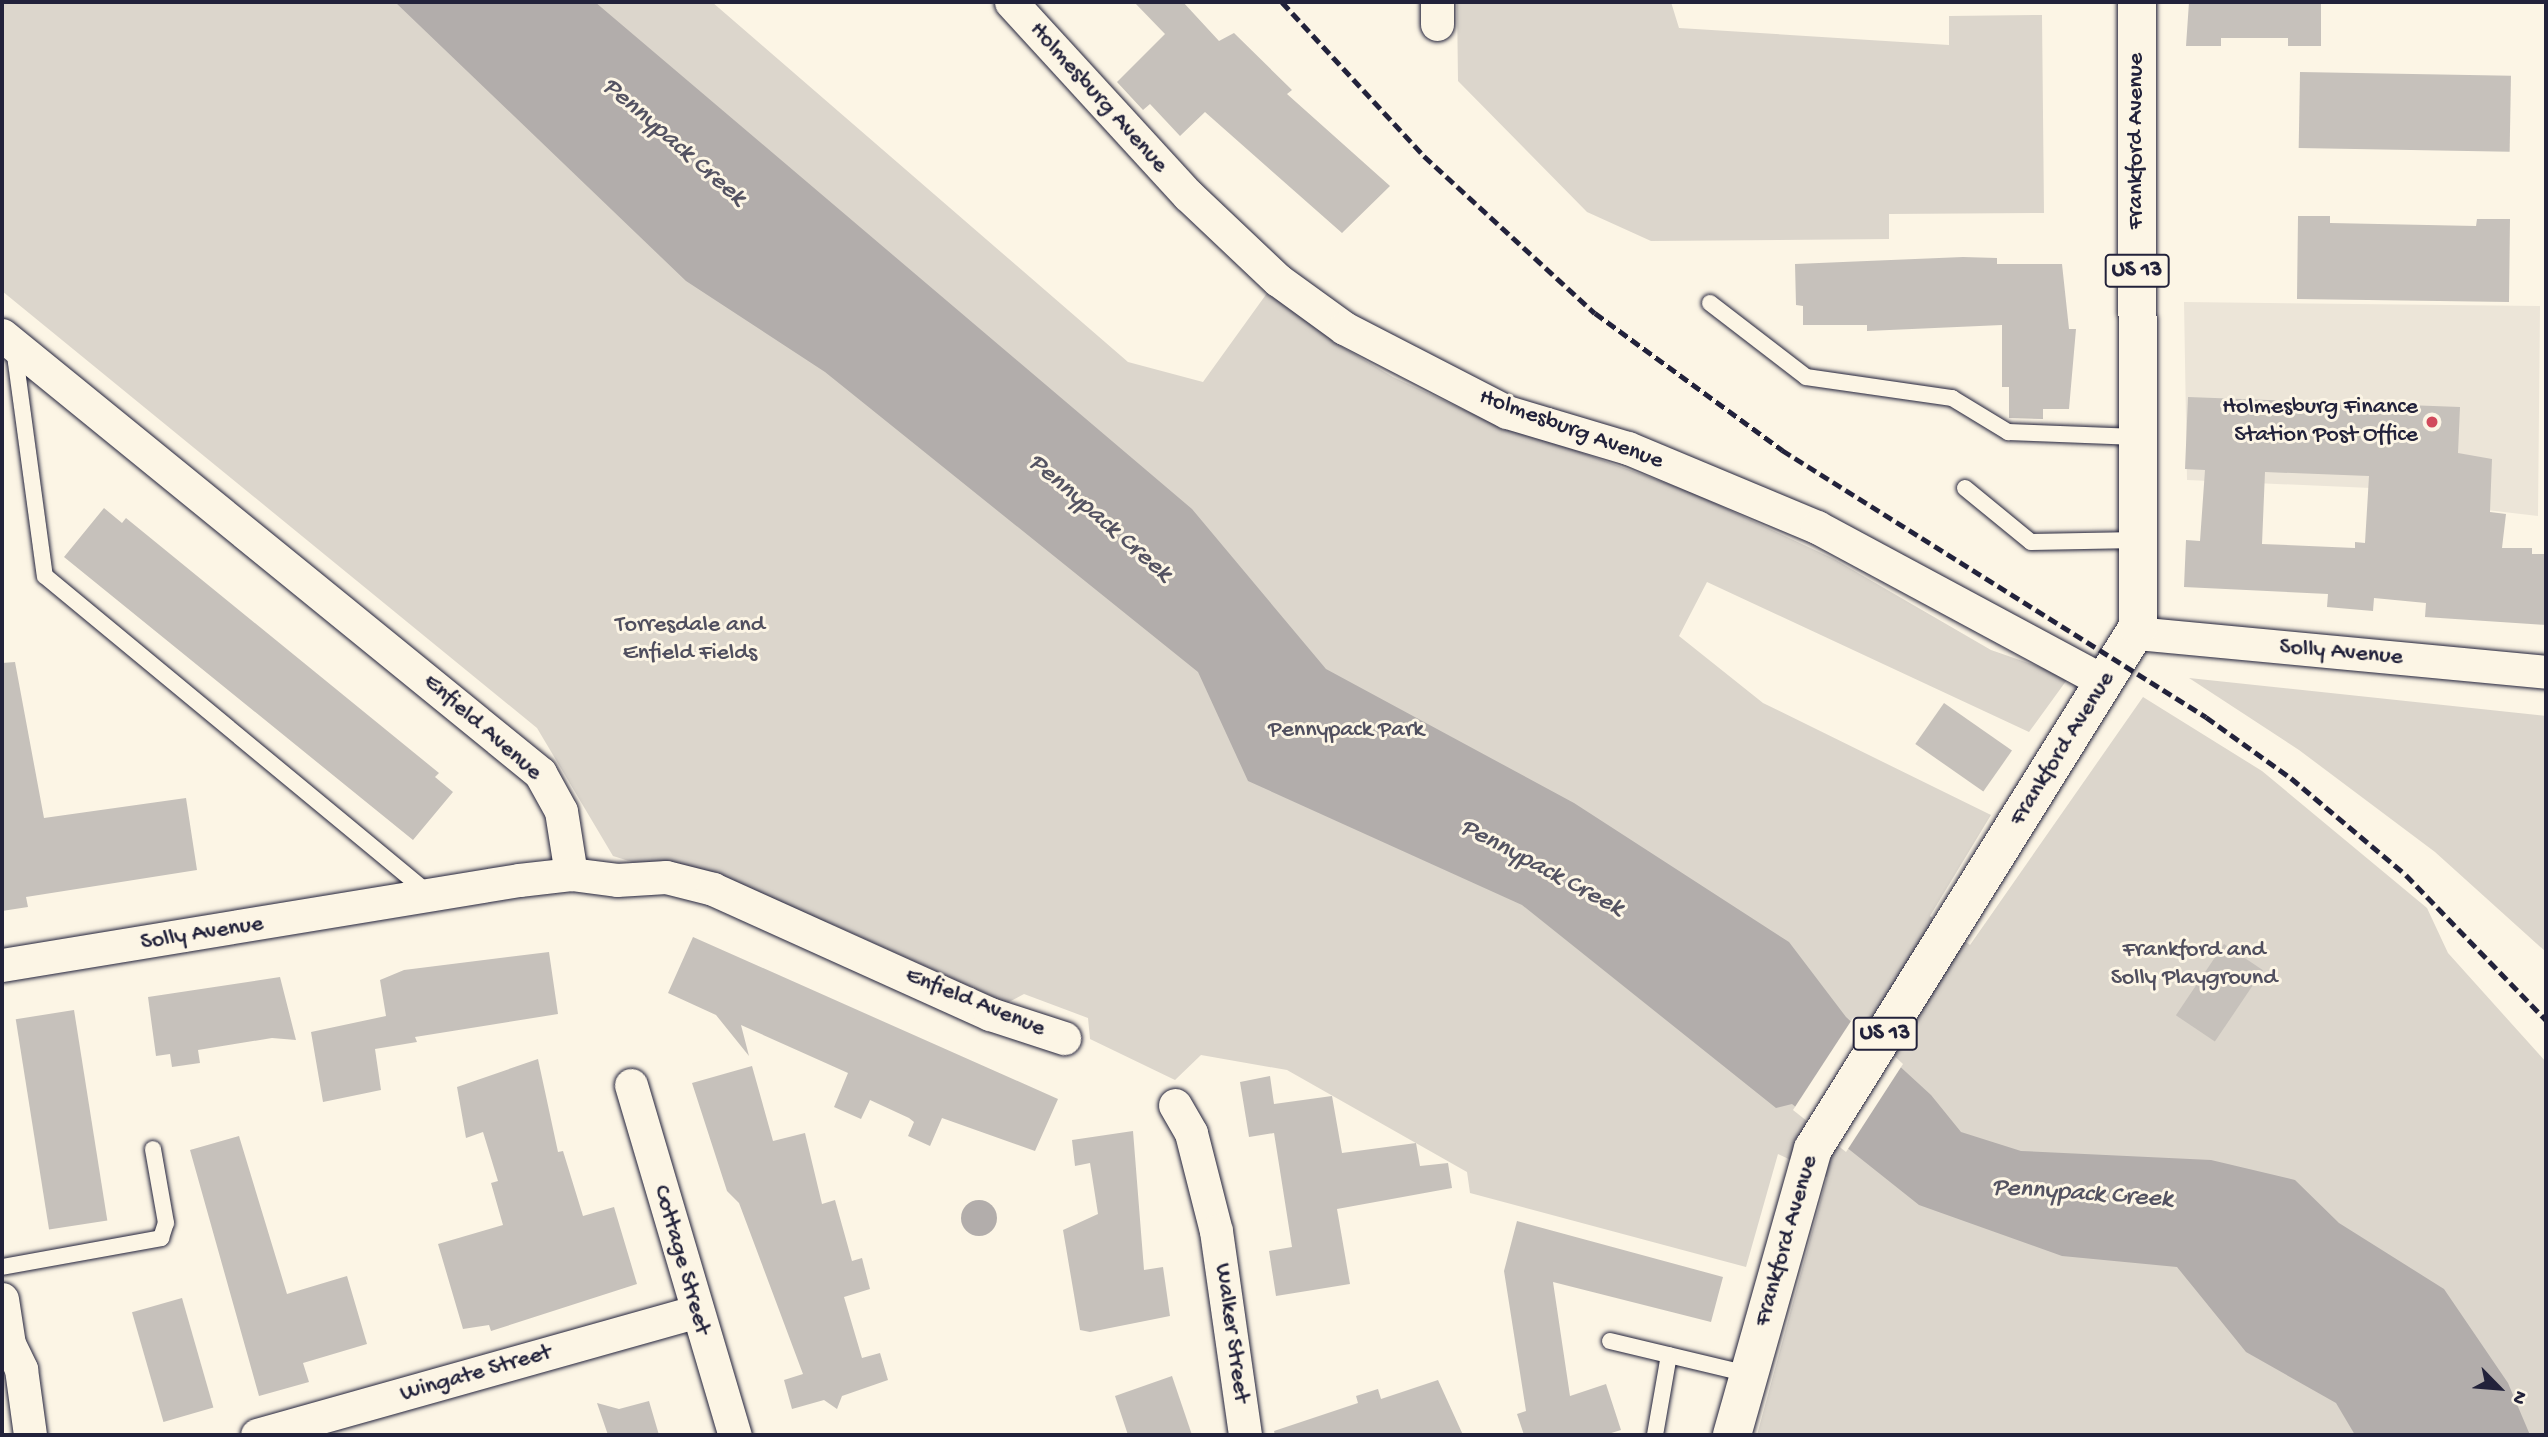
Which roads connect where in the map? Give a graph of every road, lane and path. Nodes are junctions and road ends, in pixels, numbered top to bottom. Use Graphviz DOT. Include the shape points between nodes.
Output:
graph roads {
  1 [pos="1012,2"];
  2 [pos="2137,2"];
  3 [pos="1710,303"];
  4 [pos="8,340"];
  5 [pos="2137,437"];
  6 [pos="1965,488"];
  7 [pos="2138,540"];
  8 [pos="2135,633"];
  9 [pos="2546,672"];
  10 [pos="2105,682"];
  11 [pos="572,874"];
  12 [pos="416,898"];
  13 [pos="2,965"];
  14 [pos="1064,1038"];
  15 [pos="631,1085"];
  16 [pos="1174,1105"];
  17 [pos="153,1149"];
  18 [pos="2,1266"];
  19 [pos="2,1299"];
  20 [pos="695,1312"];
  21 [pos="1610,1341"];
  22 [pos="5,1344"];
  23 [pos="1669,1355"];
  24 [pos="1748,1374"];
  25 [pos="30,1435"];
  26 [pos="257,1435"];
  27 [pos="734,1435"];
  28 [pos="1245,1435"];
  29 [pos="1655,1435"];
  30 [pos="1732,1435"];
  1 -- 10 [label="street, Holmesburg Avenue" via="1188,195 1278,280 1344,328 1507,412 1628,448 1816,527"];
  2 -- 5 [label="main road, Frankford Avenue / US 13"];
  3 -- 5 [label="lane" via="1806,377 1952,398 2008,432"];
  4 -- 11 [label="street, Enfield Avenue" via="540,773 561,811"];
  4 -- 12 [label="lane" via="44,576"];
  5 -- 7 [label="main road, Frankford Avenue / US 13"];
  6 -- 7 [label="lane" via="2031,542"];
  7 -- 8 [label="main road, Frankford Avenue / US 13"];
  8 -- 9 [label="street, Solly Avenue"];
  8 -- 10 [label="main road, Frankford Avenue / US 13"];
  10 -- 24 [label="main road, Frankford Avenue / US 13" via="1819,1137"];
  11 -- 12 [label="street"];
  11 -- 14 [label="street, Enfield Avenue" via="617,880 666,877 713,889 990,1014"];
  12 -- 13 [label="street, Solly Avenue"];
  15 -- 20 [label="street, Cottage Street"];
  16 -- 28 [label="street, Walker Street" via="1191,1133 1216,1231"];
  17 -- 18 [label="lane" via="166,1223 161,1238"];
  19 -- 22 [label="street"];
  20 -- 26 [label="street, Wingate Street"];
  20 -- 27 [label="street, Cottage Street"];
  21 -- 23 [label="lane"];
  22 -- 25 [label="street" via="21,1369"];
  23 -- 24 [label="lane"];
  23 -- 29 [label="lane"];
  24 -- 30 [label="main road, Frankford Avenue / US 13"];
}
